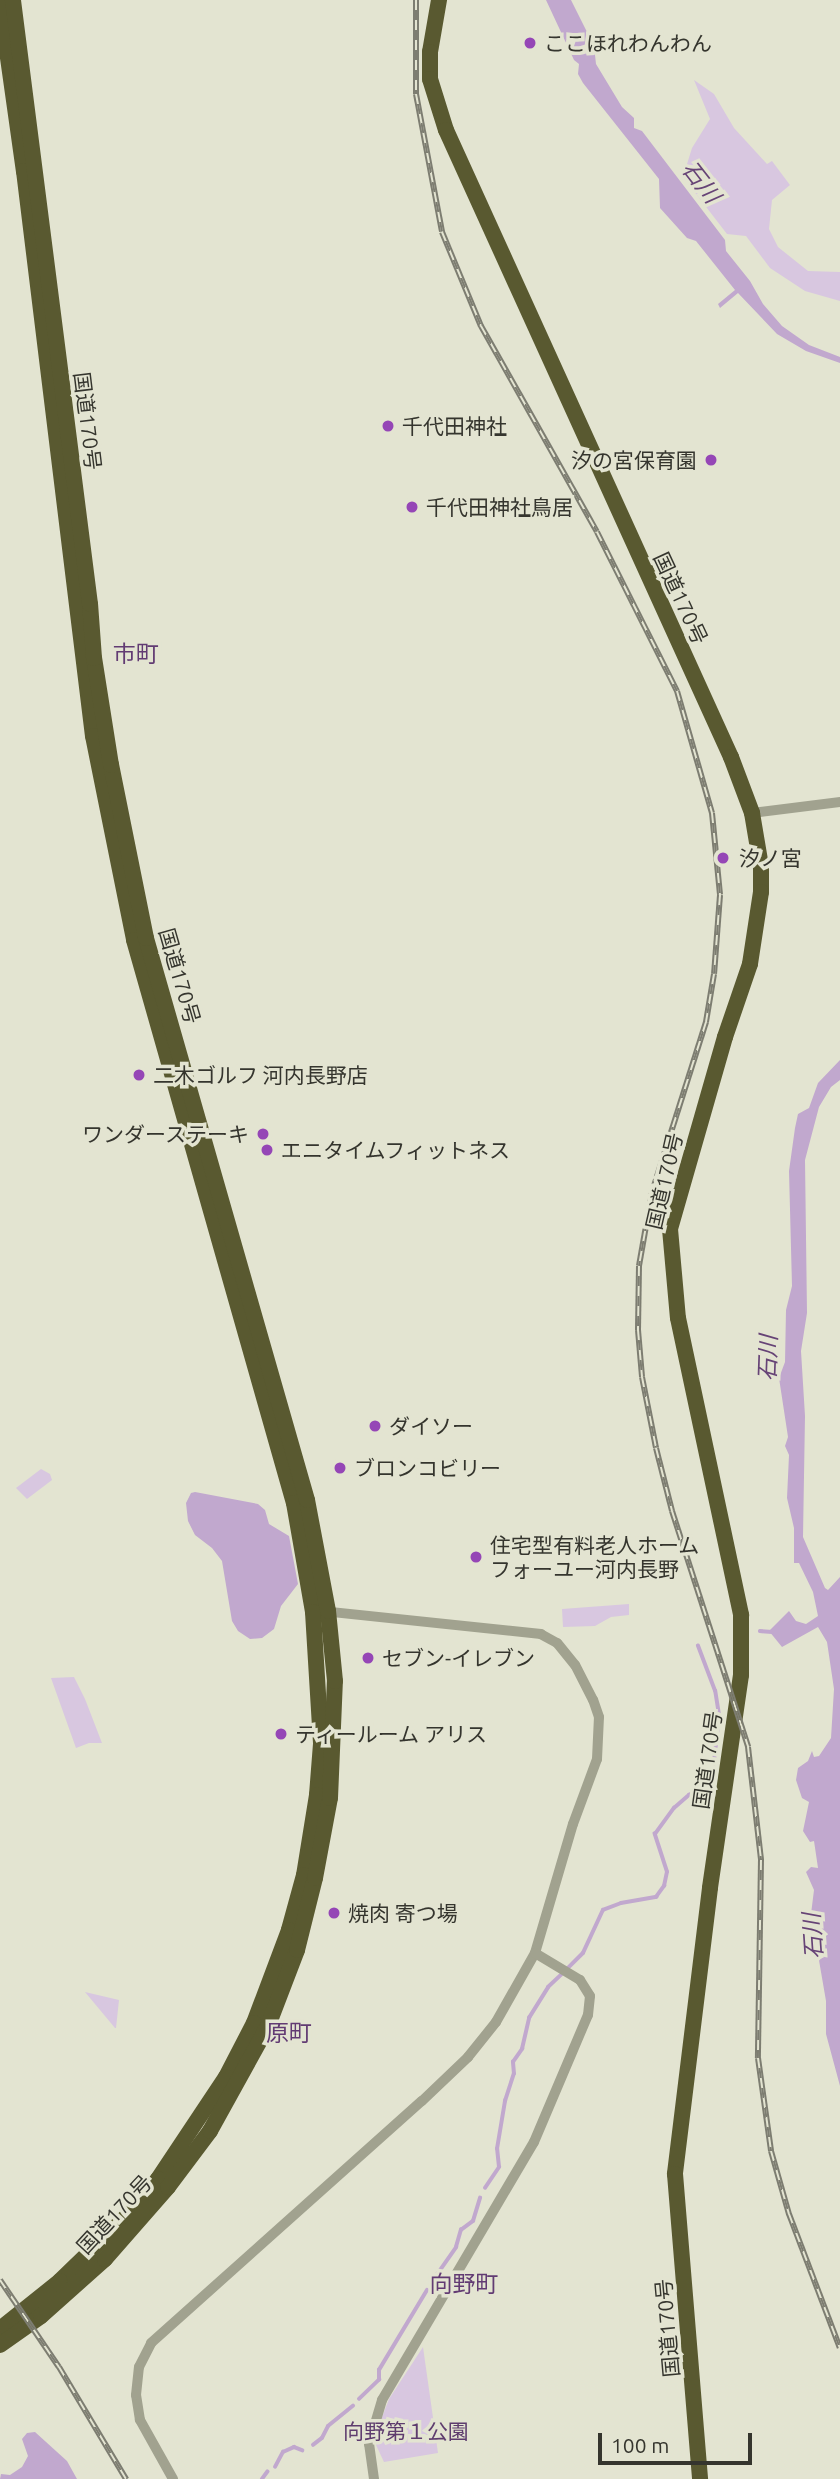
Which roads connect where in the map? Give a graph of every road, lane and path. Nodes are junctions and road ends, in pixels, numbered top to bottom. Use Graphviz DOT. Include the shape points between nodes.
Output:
graph roads {
  1 [pos="13,0"];
  2 [pos="439,0"];
  3 [pos="0,1"];
  4 [pos="840,802"];
  5 [pos="752,813"];
  6 [pos="321,1611"];
  7 [pos="535,1953"];
  8 [pos="191,2144"];
  9 [pos="41,2316"];
  10 [pos="0,2328"];
  11 [pos="0,2345"];
  12 [pos="0,2352"];
  13 [pos="173,2479"];
  14 [pos="374,2479"];
  15 [pos="700,2479"];
  1 -- 6 [label="highway, 国道170号" via="111,765 146,938 309,1510"];
  2 -- 5 [label="highway, 国道170号" via="430,79 446,130 722,735"];
  3 -- 6 [label="highway, 国道170号" via="92,723 109,821 134,940"];
  4 -- 5 [label="street"];
  5 -- 15 [label="highway, 国道170号" via="761,866 755,935 670,1229 678,1318 741,1615 741,1675 675,2174"];
  6 -- 7 [label="street" via="541,1634 557,1643 575,1665 599,1717 597,1759"];
  6 -- 8 [label="highway, 国道170号" via="321,1744 304,1875 276,1972"];
  7 -- 13 [label="street" via="496,2022 468,2057 151,2343 139,2368 136,2395 141,2420"];
  7 -- 14 [label="street" via="580,1980 590,1996 588,2015 549,2111 499,2205 382,2400 369,2444"];
  8 -- 9 [label="highway, 国道170号" via="168,2188 105,2259"];
  8 -- 10 [label="highway, 国道170号" via="93,2251"];
  9 -- 11 [label="highway, 国道170号"];
  9 -- 12 [label="highway"];
}
